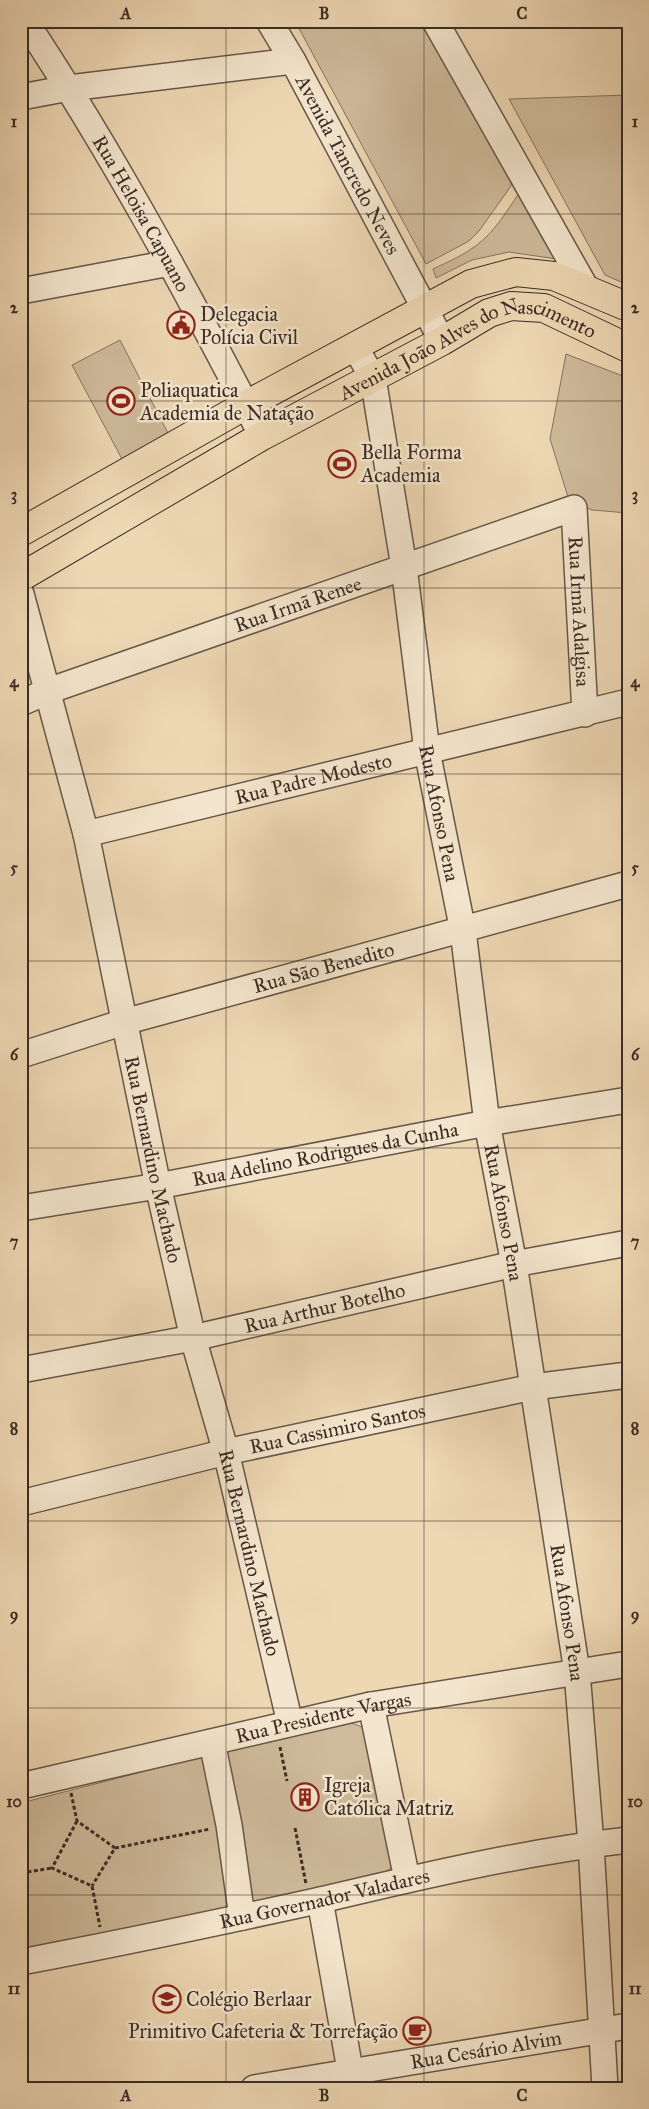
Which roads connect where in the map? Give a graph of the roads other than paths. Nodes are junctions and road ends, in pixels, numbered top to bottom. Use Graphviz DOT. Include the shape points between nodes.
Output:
graph roads {
  1 [pos="25,21"];
  2 [pos="269,21"];
  3 [pos="435,21"];
  4 [pos="293,61"];
  5 [pos="69,88"];
  6 [pos="21,97"];
  7 [pos="170,263"];
  8 [pos="587,290"];
  9 [pos="21,291"];
  10 [pos="425,308"];
  11 [pos="628,308"];
  12 [pos="442,341"];
  13 [pos="354,347"];
  14 [pos="628,348"];
  15 [pos="373,378"];
  16 [pos="246,405"];
  17 [pos="262,436"];
  18 [pos="574,508"];
  19 [pos="21,532"];
  20 [pos="404,567"];
  21 [pos="21,577"];
  22 [pos="21,594"];
  23 [pos="48,691"];
  24 [pos="628,702"];
  25 [pos="21,704"];
  26 [pos="585,714"];
  27 [pos="427,751"];
  28 [pos="86,834"];
  29 [pos="628,884"];
  30 [pos="463,931"];
  31 [pos="124,1022"];
  32 [pos="21,1055"];
  33 [pos="628,1100"];
  34 [pos="487,1123"];
  35 [pos="158,1186"];
  36 [pos="21,1208"];
  37 [pos="628,1243"];
  38 [pos="514,1264"];
  39 [pos="193,1338"];
  40 [pos="21,1370"];
  41 [pos="628,1375"];
  42 [pos="533,1387"];
  43 [pos="226,1452"];
  44 [pos="21,1503"];
  45 [pos="628,1664"];
  46 [pos="577,1672"];
  47 [pos="371,1705"];
  48 [pos="282,1725"];
  49 [pos="212,1742"];
  50 [pos="21,1786"];
  51 [pos="628,1840"];
  52 [pos="591,1844"];
  53 [pos="407,1879"];
  54 [pos="315,1901"];
  55 [pos="242,1917"];
  56 [pos="21,1962"];
  57 [pos="628,2026"];
  58 [pos="601,2029"];
  59 [pos="352,2080"];
  60 [pos="254,2088"];
  61 [pos="604,2088"];
  1 -- 5 [label="street, Rua Heloisa Capuano"];
  2 -- 4 [label="street, Avenida Tancredo Neves"];
  3 -- 8 [label="street"];
  4 -- 5 [label="street"];
  4 -- 10 [label="street, Avenida Tancredo Neves"];
  5 -- 6 [label="street"];
  5 -- 7 [label="street, Rua Heloisa Capuano"];
  7 -- 9 [label="street"];
  7 -- 16 [label="street, Rua Heloisa Capuano"];
  8 -- 10 [label="main road" via="554,276 516,272 471,284"];
  8 -- 11 [label="main road"];
  10 -- 12 [label="street, Avenida Tancredo Neves"];
  10 -- 13 [label="main road"];
  12 -- 14 [label="main road, Avenida João Alves do Nascimento" via="489,313 511,306 544,308"];
  12 -- 15 [label="main road, Avenida João Alves do Nascimento"];
  13 -- 15 [label="street, Rua Afonso Pena"];
  13 -- 16 [label="main road"];
  15 -- 17 [label="main road, Avenida João Alves do Nascimento"];
  15 -- 20 [label="street, Rua Afonso Pena"];
  16 -- 17 [label="street, Rua Heloisa Capuano"];
  16 -- 19 [label="main road"];
  17 -- 21 [label="main road, Avenida João Alves do Nascimento"];
  18 -- 20 [label="street, Rua Irmã Renee"];
  18 -- 26 [label="street, Rua Irmã Adalgisa"];
  20 -- 23 [label="street, Rua Irmã Renee"];
  20 -- 27 [label="street, Rua Afonso Pena"];
  22 -- 23 [label="street, Rua Bernardino Machado"];
  23 -- 25 [label="street, Rua Irmã Renee"];
  23 -- 28 [label="street, Rua Bernardino Machado"];
  24 -- 26 [label="street, Rua Padre Modesto"];
  26 -- 27 [label="street, Rua Padre Modesto"];
  27 -- 28 [label="street, Rua Padre Modesto"];
  27 -- 30 [label="street, Rua Afonso Pena"];
  28 -- 31 [label="street, Rua Bernardino Machado"];
  29 -- 30 [label="street, Rua São Benedito"];
  30 -- 31 [label="street, Rua São Benedito"];
  30 -- 34 [label="street, Rua Afonso Pena"];
  31 -- 32 [label="street, Rua São Benedito"];
  31 -- 35 [label="street, Rua Bernardino Machado"];
  33 -- 34 [label="street, Rua Adelino Rodrigues da Cunha"];
  34 -- 35 [label="street, Rua Adelino Rodrigues da Cunha"];
  34 -- 38 [label="street, Rua Afonso Pena"];
  35 -- 36 [label="street, Rua Adelino Rodrigues da Cunha"];
  35 -- 39 [label="street, Rua Bernardino Machado"];
  37 -- 38 [label="street, Rua Arthur Botelho"];
  38 -- 39 [label="street, Rua Arthur Botelho"];
  38 -- 42 [label="street, Rua Afonso Pena"];
  39 -- 40 [label="street, Rua Arthur Botelho"];
  39 -- 43 [label="street, Rua Bernardino Machado"];
  41 -- 42 [label="street, Rua Cassimiro Santos"];
  42 -- 43 [label="street, Rua Cassimiro Santos"];
  42 -- 46 [label="street, Rua Afonso Pena"];
  43 -- 44 [label="street, Rua Cassimiro Santos"];
  43 -- 48 [label="street, Rua Bernardino Machado"];
  45 -- 46 [label="street, Rua Presidente Vargas"];
  46 -- 47 [label="street, Rua Presidente Vargas"];
  46 -- 52 [label="street, Rua Afonso Pena"];
  47 -- 48 [label="street, Rua Presidente Vargas"];
  47 -- 53 [label="street"];
  48 -- 49 [label="street, Rua Presidente Vargas"];
  49 -- 50 [label="street, Rua Presidente Vargas"];
  49 -- 55 [label="street" via="229,1825"];
  51 -- 52 [label="street, Rua Governador Valadares"];
  52 -- 53 [label="street, Rua Governador Valadares"];
  52 -- 58 [label="street, Rua Afonso Pena"];
  53 -- 54 [label="street, Rua Governador Valadares"];
  54 -- 55 [label="street, Rua Governador Valadares"];
  54 -- 59 [label="street"];
  55 -- 56 [label="street, Rua Governador Valadares"];
  57 -- 58 [label="street, Rua Cesário Alvim"];
  58 -- 59 [label="street, Rua Cesário Alvim"];
  58 -- 61 [label="street, Rua Afonso Pena"];
  59 -- 60 [label="street, Rua Cesário Alvim"];
}
